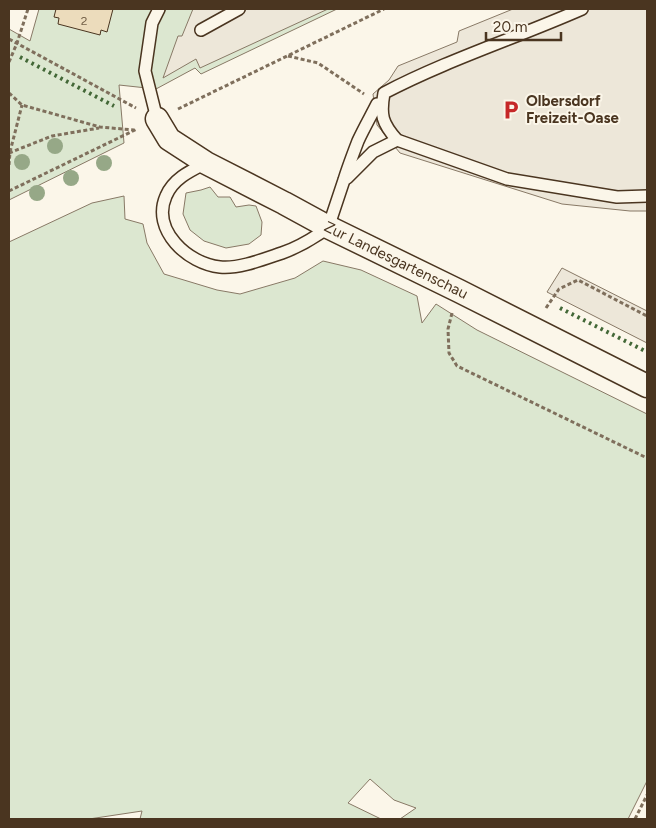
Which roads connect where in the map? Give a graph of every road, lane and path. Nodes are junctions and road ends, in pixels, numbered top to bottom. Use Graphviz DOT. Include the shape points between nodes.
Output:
graph roads {
  1 [pos="28,9"];
  2 [pos="159,9"];
  3 [pos="239,9"];
  4 [pos="384,9"];
  5 [pos="582,9"];
  6 [pos="201,30"];
  7 [pos="9,39"];
  8 [pos="17,44"];
  9 [pos="288,56"];
  10 [pos="9,62"];
  11 [pos="9,93"];
  12 [pos="377,104"];
  13 [pos="22,105"];
  14 [pos="156,119"];
  15 [pos="100,128"];
  16 [pos="135,130"];
  17 [pos="397,140"];
  18 [pos="10,152"];
  19 [pos="206,163"];
  20 [pos="9,165"];
  21 [pos="343,183"];
  22 [pos="9,190"];
  23 [pos="647,196"];
  24 [pos="328,227"];
  25 [pos="459,291"];
  26 [pos="546,308"];
  27 [pos="647,316"];
  28 [pos="647,386"];
  29 [pos="647,458"];
  30 [pos="647,795"];
  31 [pos="635,819"];
  1 -- 8 [label="path"];
  2 -- 14 [label="lane" via="152,23 145,71"];
  3 -- 6 [label="lane"];
  4 -- 9 [label="path"];
  5 -- 17 [label="lane" via="384,93 383,120"];
  7 -- 8 [label="path"];
  8 -- 10 [label="path"];
  8 -- 14 [label="path"];
  9 -- 12 [label="path" via="318,63"];
  9 -- 14 [label="path"];
  11 -- 13 [label="path"];
  12 -- 21 [label="lane" via="357,143"];
  13 -- 15 [label="path"];
  13 -- 18 [label="path"];
  14 -- 16 [label="path"];
  14 -- 19 [label="street, Zur Landesgartenschau" via="169,140"];
  15 -- 16 [label="path"];
  15 -- 18 [label="path" via="52,136"];
  16 -- 22 [label="path"];
  17 -- 21 [label="lane" via="373,152"];
  17 -- 23 [label="lane" via="507,179 617,197"];
  18 -- 20 [label="path"];
  19 -- 24 [label="street, Zur Landesgartenschau"];
  19 -- 24 [label="lane" via="181,177 166,196 162,207 171,238 197,260 219,267 263,260 307,242"];
  21 -- 24 [label="lane"];
  24 -- 25 [label="street, Zur Landesgartenschau"];
  25 -- 28 [label="street, Zur Landesgartenschau"];
  25 -- 29 [label="path" via="448,330 448,353 457,366"];
  26 -- 27 [label="path" via="559,289 578,280"];
  30 -- 31 [label="path"];
}
